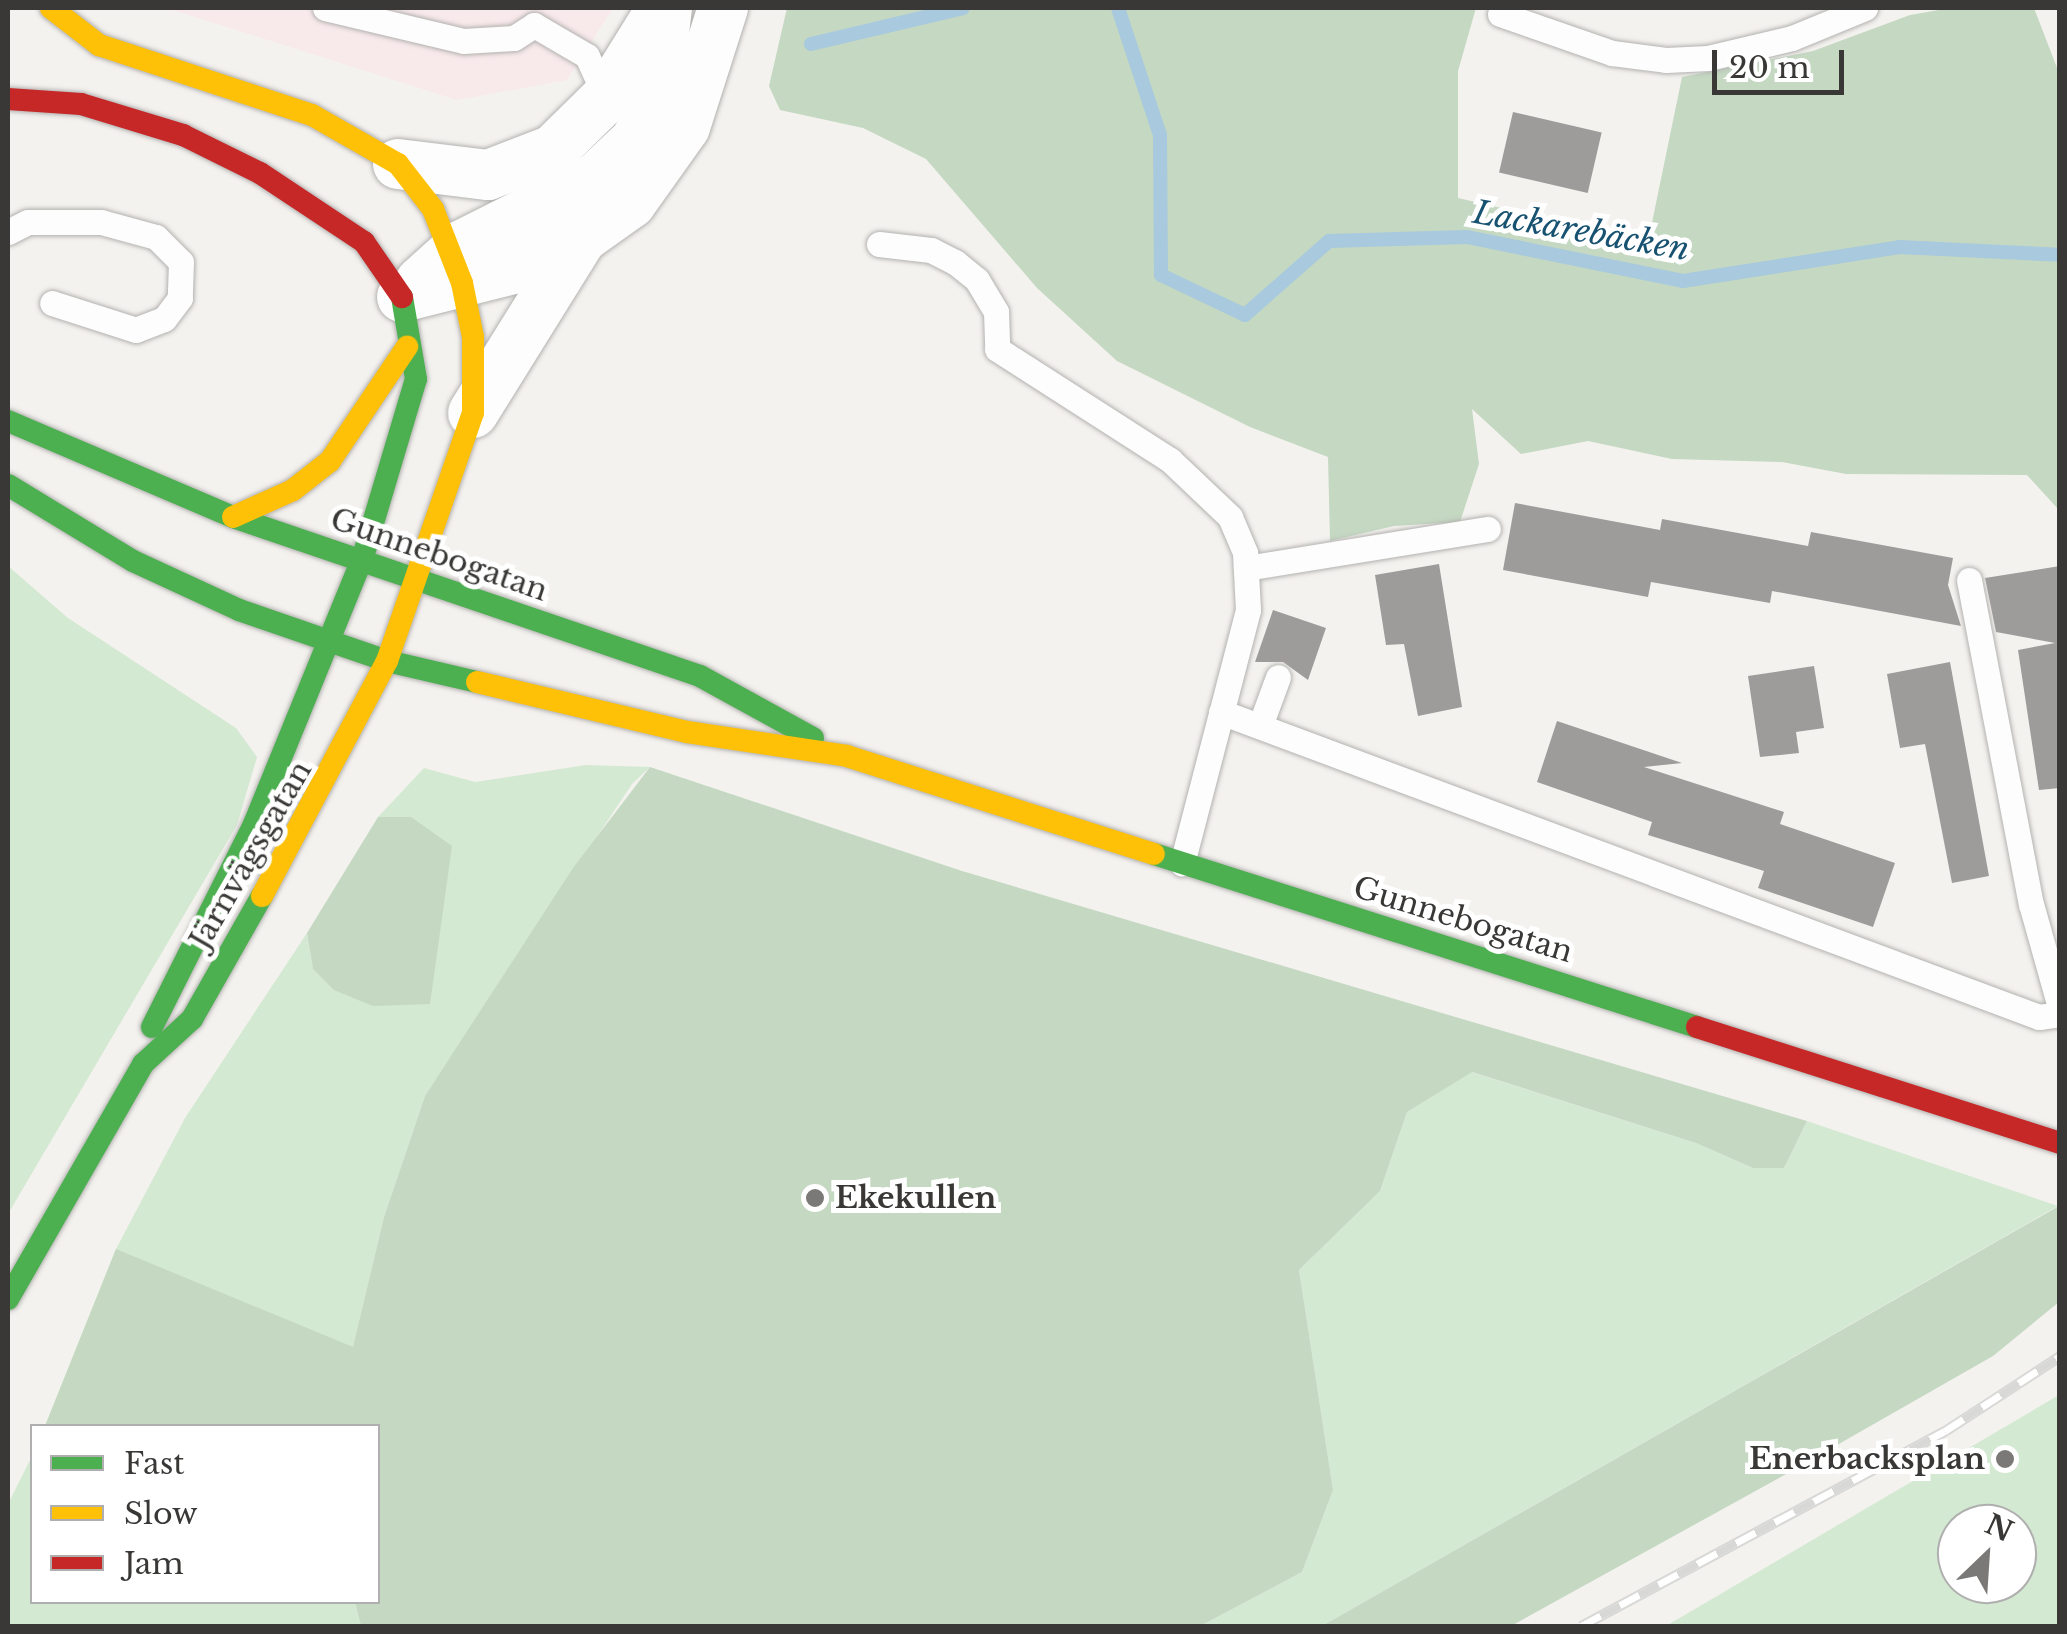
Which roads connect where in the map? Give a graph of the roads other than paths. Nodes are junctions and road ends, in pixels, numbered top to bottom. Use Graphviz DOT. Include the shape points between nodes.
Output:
graph roads {
  1 [pos="51,8"];
  2 [pos="325,8"];
  3 [pos="665,8"];
  4 [pos="1866,8"];
  5 [pos="709,13"];
  6 [pos="1500,14"];
  7 [pos="534,16"];
  8 [pos="606,98"];
  9 [pos="8,99"];
  10 [pos="398,164"];
  11 [pos="8,232"];
  12 [pos="582,238"];
  13 [pos="878,244"];
  14 [pos="456,269"];
  15 [pos="52,303"];
  16 [pos="407,319"];
  17 [pos="473,414"];
  18 [pos="8,421"];
  19 [pos="16,492"];
  20 [pos="233,517"];
  21 [pos="1488,529"];
  22 [pos="362,560"];
  23 [pos="1246,568"];
  24 [pos="418,580"];
  25 [pos="1969,580"];
  26 [pos="331,642"];
  27 [pos="387,660"];
  28 [pos="1278,677"];
  29 [pos="1222,712"];
  30 [pos="1260,726"];
  31 [pos="847,756"];
  32 [pos="1182,864"];
  33 [pos="2060,1006"];
  34 [pos="2060,1014"];
  35 [pos="143,1064"];
  36 [pos="2060,1143"];
  37 [pos="8,1299"];
  1 -- 10 [label="main road" via="99,45 312,115"];
  2 -- 7 [label="lane" via="463,42 514,38"];
  3 -- 8 [label="street"];
  3 -- 14 [label="street" via="656,100 636,140 596,178"];
  4 -- 6 [label="lane" via="1792,38 1708,58 1666,60 1612,53"];
  5 -- 12 [label="street" via="685,127 631,203"];
  7 -- 8 [label="lane" via="587,56"];
  8 -- 10 [label="street" via="582,128 520,166 469,175"];
  9 -- 16 [label="main road" via="81,104 183,135 260,173 364,242"];
  10 -- 14 [label="main road, Järnvägsgatan" via="433,209"];
  11 -- 15 [label="lane" via="28,222 102,222 156,237 181,262 180,298 164,319 136,330"];
  12 -- 14 [label="street" via="525,266"];
  12 -- 17 [label="street"];
  13 -- 23 [label="lane" via="930,250 978,280 996,312 998,350 1170,460 1230,518"];
  14 -- 16 [label="street"];
  14 -- 17 [label="main road, Järnvägsgatan" via="473,336"];
  16 -- 20 [label="main road" via="330,461 294,490"];
  16 -- 22 [label="main road, Järnvägsgatan" via="416,379"];
  17 -- 24 [label="main road, Järnvägsgatan"];
  18 -- 20 [label="main road, Gunnebogatan"];
  19 -- 26 [label="main road, Gunnebogatan" via="133,561"];
  20 -- 22 [label="main road, Gunnebogatan"];
  21 -- 23 [label="lane"];
  22 -- 24 [label="main road, Gunnebogatan"];
  22 -- 26 [label="main road, Järnvägsgatan"];
  23 -- 29 [label="lane" via="1248,610"];
  24 -- 27 [label="main road, Järnvägsgatan"];
  24 -- 31 [label="main road, Gunnebogatan" via="700,676"];
  25 -- 33 [label="lane" via="2030,904"];
  26 -- 27 [label="main road, Gunnebogatan"];
  26 -- 35 [label="main road, Järnvägsgatan" via="254,824 158,1002"];
  27 -- 31 [label="main road, Gunnebogatan" via="687,732"];
  27 -- 35 [label="main road, Järnvägsgatan" via="336,766 192,1018"];
  28 -- 30 [label="lane"];
  29 -- 30 [label="lane"];
  29 -- 32 [label="lane"];
  30 -- 34 [label="lane" via="2039,1017"];
  31 -- 32 [label="main road, Gunnebogatan"];
  32 -- 36 [label="main road, Gunnebogatan"];
  35 -- 37 [label="main road, Järnvägsgatan"];
}
